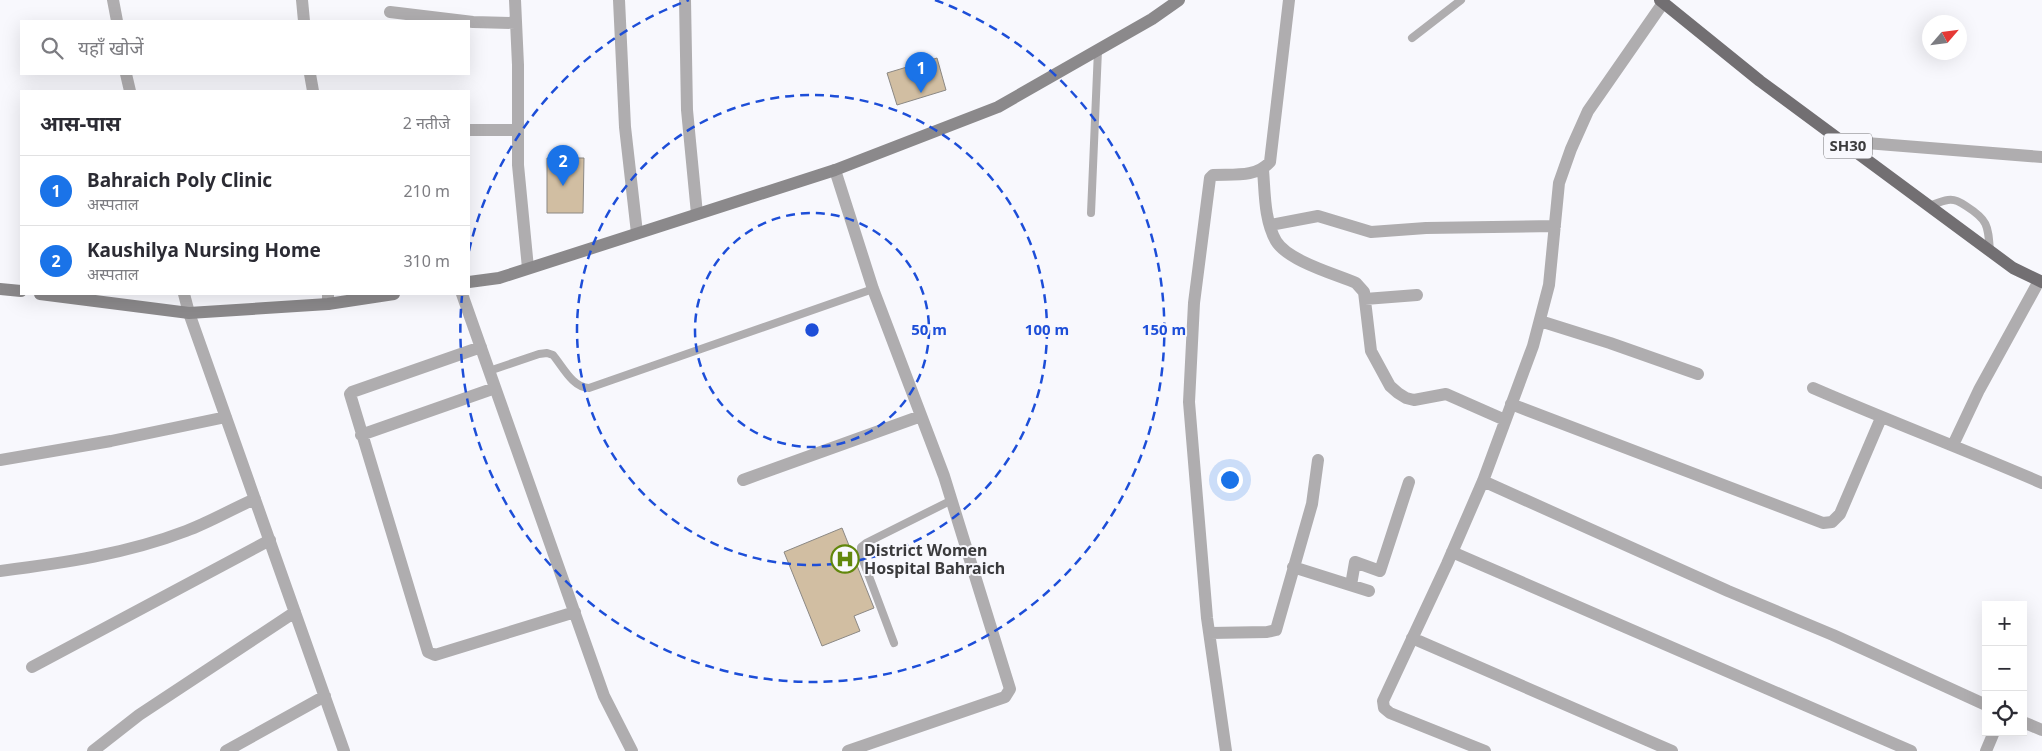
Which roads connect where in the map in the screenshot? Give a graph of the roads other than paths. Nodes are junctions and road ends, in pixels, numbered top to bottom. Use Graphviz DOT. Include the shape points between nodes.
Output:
graph roads {
  1 [pos="113,0"];
  2 [pos="302,0"];
  3 [pos="515,0"];
  4 [pos="619,0"];
  5 [pos="685,0"];
  6 [pos="1179,0"];
  7 [pos="1289,0"];
  8 [pos="1461,0"];
  9 [pos="1662,1"];
  10 [pos="1166,4"];
  11 [pos="390,12"];
  12 [pos="117,20"];
  13 [pos="304,20"];
  14 [pos="456,20"];
  15 [pos="470,21"];
  16 [pos="515,23"];
  17 [pos="1412,38"];
  18 [pos="1098,50"];
  19 [pos="126,75"];
  20 [pos="310,75"];
  21 [pos="130,90"];
  22 [pos="313,90"];
  23 [pos="470,130"];
  24 [pos="518,130"];
  25 [pos="1841,141"];
  26 [pos="2042,156"];
  27 [pos="835,170"];
  28 [pos="1263,170"];
  29 [pos="1929,206"];
  30 [pos="1091,213"];
  31 [pos="697,214"];
  32 [pos="1270,225"];
  33 [pos="1554,226"];
  34 [pos="637,233"];
  35 [pos="1990,251"];
  36 [pos="528,268"];
  37 [pos="470,282"];
  38 [pos="2040,282"];
  39 [pos="0,288"];
  40 [pos="873,289"];
  41 [pos="20,291"];
  42 [pos="48,295"];
  43 [pos="184,295"];
  44 [pos="381,295"];
  45 [pos="462,295"];
  46 [pos="1417,295"];
  47 [pos="328,299"];
  48 [pos="1365,299"];
  49 [pos="189,313"];
  50 [pos="1540,321"];
  51 [pos="481,347"];
  52 [pos="489,371"];
  53 [pos="1698,374"];
  54 [pos="495,388"];
  55 [pos="1813,388"];
  56 [pos="1512,404"];
  57 [pos="922,416"];
  58 [pos="226,417"];
  59 [pos="1881,418"];
  60 [pos="1506,420"];
  61 [pos="361,435"];
  62 [pos="1953,445"];
  63 [pos="0,460"];
  64 [pos="1318,460"];
  65 [pos="743,480"];
  66 [pos="1482,481"];
  67 [pos="1409,482"];
  68 [pos="2042,483"];
  69 [pos="255,499"];
  70 [pos="952,500"];
  71 [pos="270,540"];
  72 [pos="1452,552"];
  73 [pos="1294,566"];
  74 [pos="0,571"];
  75 [pos="1351,585"];
  76 [pos="1369,591"];
  77 [pos="295,612"];
  78 [pos="575,612"];
  79 [pos="1210,633"];
  80 [pos="1412,638"];
  81 [pos="894,643"];
  82 [pos="32,667"];
  83 [pos="325,696"];
  84 [pos="1982,703"];
  85 [pos="2027,723"];
  86 [pos="2041,728"];
  87 [pos="1992,736"];
  88 [pos="93,751"];
  89 [pos="226,751"];
  90 [pos="344,751"];
  91 [pos="632,751"];
  92 [pos="848,751"];
  93 [pos="1226,751"];
  94 [pos="1485,751"];
  95 [pos="1672,751"];
  96 [pos="1911,751"];
  97 [pos="1986,751"];
  1 -- 12 [label="street"];
  2 -- 13 [label="street"];
  3 -- 16 [label="street"];
  4 -- 34 [label="street" via="625,127"];
  5 -- 31 [label="street" via="687,110"];
  6 -- 10 [label="main road"];
  7 -- 28 [label="street" via="1270,162"];
  8 -- 17 [label="lane"];
  9 -- 25 [label="main road, SH30" via="1760,81"];
  9 -- 33 [label="street" via="1588,111 1560,183"];
  10 -- 18 [label="main road"];
  11 -- 14 [label="street"];
  15 -- 16 [label="street"];
  16 -- 24 [label="street"];
  18 -- 27 [label="main road" via="998,107"];
  18 -- 30 [label="lane"];
  19 -- 21 [label="street"];
  20 -- 22 [label="street"];
  23 -- 24 [label="street"];
  24 -- 36 [label="street" via="518,165"];
  25 -- 26 [label="street"];
  25 -- 29 [label="main road, SH30"];
  27 -- 31 [label="main road"];
  27 -- 40 [label="street"];
  28 -- 32 [label="street"];
  28 -- 79 [label="street" via="1255,174 1213,175 1210,178 1194,303 1189,402"];
  29 -- 35 [label="main road, SH30"];
  29 -- 35 [label="lane" via="1957,200 1980,216 1989,230"];
  31 -- 34 [label="main road"];
  32 -- 33 [label="street" via="1318,216 1370,232"];
  32 -- 48 [label="street" via="1276,240 1292,256 1356,283 1364,292"];
  33 -- 50 [label="street" via="1549,285"];
  34 -- 36 [label="main road"];
  35 -- 38 [label="main road, SH30"];
  36 -- 37 [label="main road" via="498,278"];
  38 -- 62 [label="street" via="1979,390"];
  39 -- 41 [label="main road"];
  40 -- 52 [label="lane" via="589,388 577,385 548,353"];
  40 -- 57 [label="street"];
  42 -- 49 [label="main road"];
  43 -- 49 [label="street"];
  44 -- 47 [label="main road"];
  45 -- 51 [label="street"];
  46 -- 48 [label="street"];
  47 -- 49 [label="main road"];
  48 -- 60 [label="street" via="1371,351 1390,386 1398,393 1414,400 1446,394"];
  49 -- 58 [label="street"];
  50 -- 53 [label="street"];
  50 -- 56 [label="street"];
  51 -- 52 [label="street"];
  51 -- 61 [label="street" via="352,392 350,398"];
  52 -- 54 [label="street"];
  54 -- 61 [label="street"];
  54 -- 78 [label="street"];
  55 -- 59 [label="street"];
  56 -- 59 [label="street" via="1823,523 1832,522 1840,514"];
  56 -- 60 [label="street"];
  57 -- 65 [label="street"];
  57 -- 70 [label="street"];
  58 -- 63 [label="street"];
  58 -- 69 [label="street"];
  59 -- 62 [label="street"];
  60 -- 66 [label="street"];
  61 -- 78 [label="street" via="428,652 435,655"];
  62 -- 68 [label="street"];
  64 -- 73 [label="street" via="1312,504"];
  66 -- 72 [label="street"];
  66 -- 84 [label="street" via="1728,591 1833,634"];
  67 -- 75 [label="street" via="1380,571 1355,562"];
  69 -- 71 [label="street"];
  69 -- 74 [label="street" via="187,531 150,544 101,556"];
  70 -- 81 [label="lane" via="861,547 861,556"];
  70 -- 92 [label="street" via="1010,689 1005,697"];
  71 -- 77 [label="street"];
  71 -- 82 [label="street"];
  72 -- 80 [label="street"];
  72 -- 96 [label="street"];
  73 -- 75 [label="street"];
  73 -- 79 [label="street" via="1276,630"];
  75 -- 76 [label="street"];
  77 -- 83 [label="street"];
  77 -- 88 [label="street" via="139,715"];
  78 -- 91 [label="street" via="604,696"];
  79 -- 93 [label="street"];
  80 -- 94 [label="street" via="1383,701 1384,708"];
  80 -- 95 [label="street"];
  83 -- 89 [label="street"];
  83 -- 90 [label="street"];
  85 -- 86 [label="street"];
  87 -- 97 [label="street"];
}
